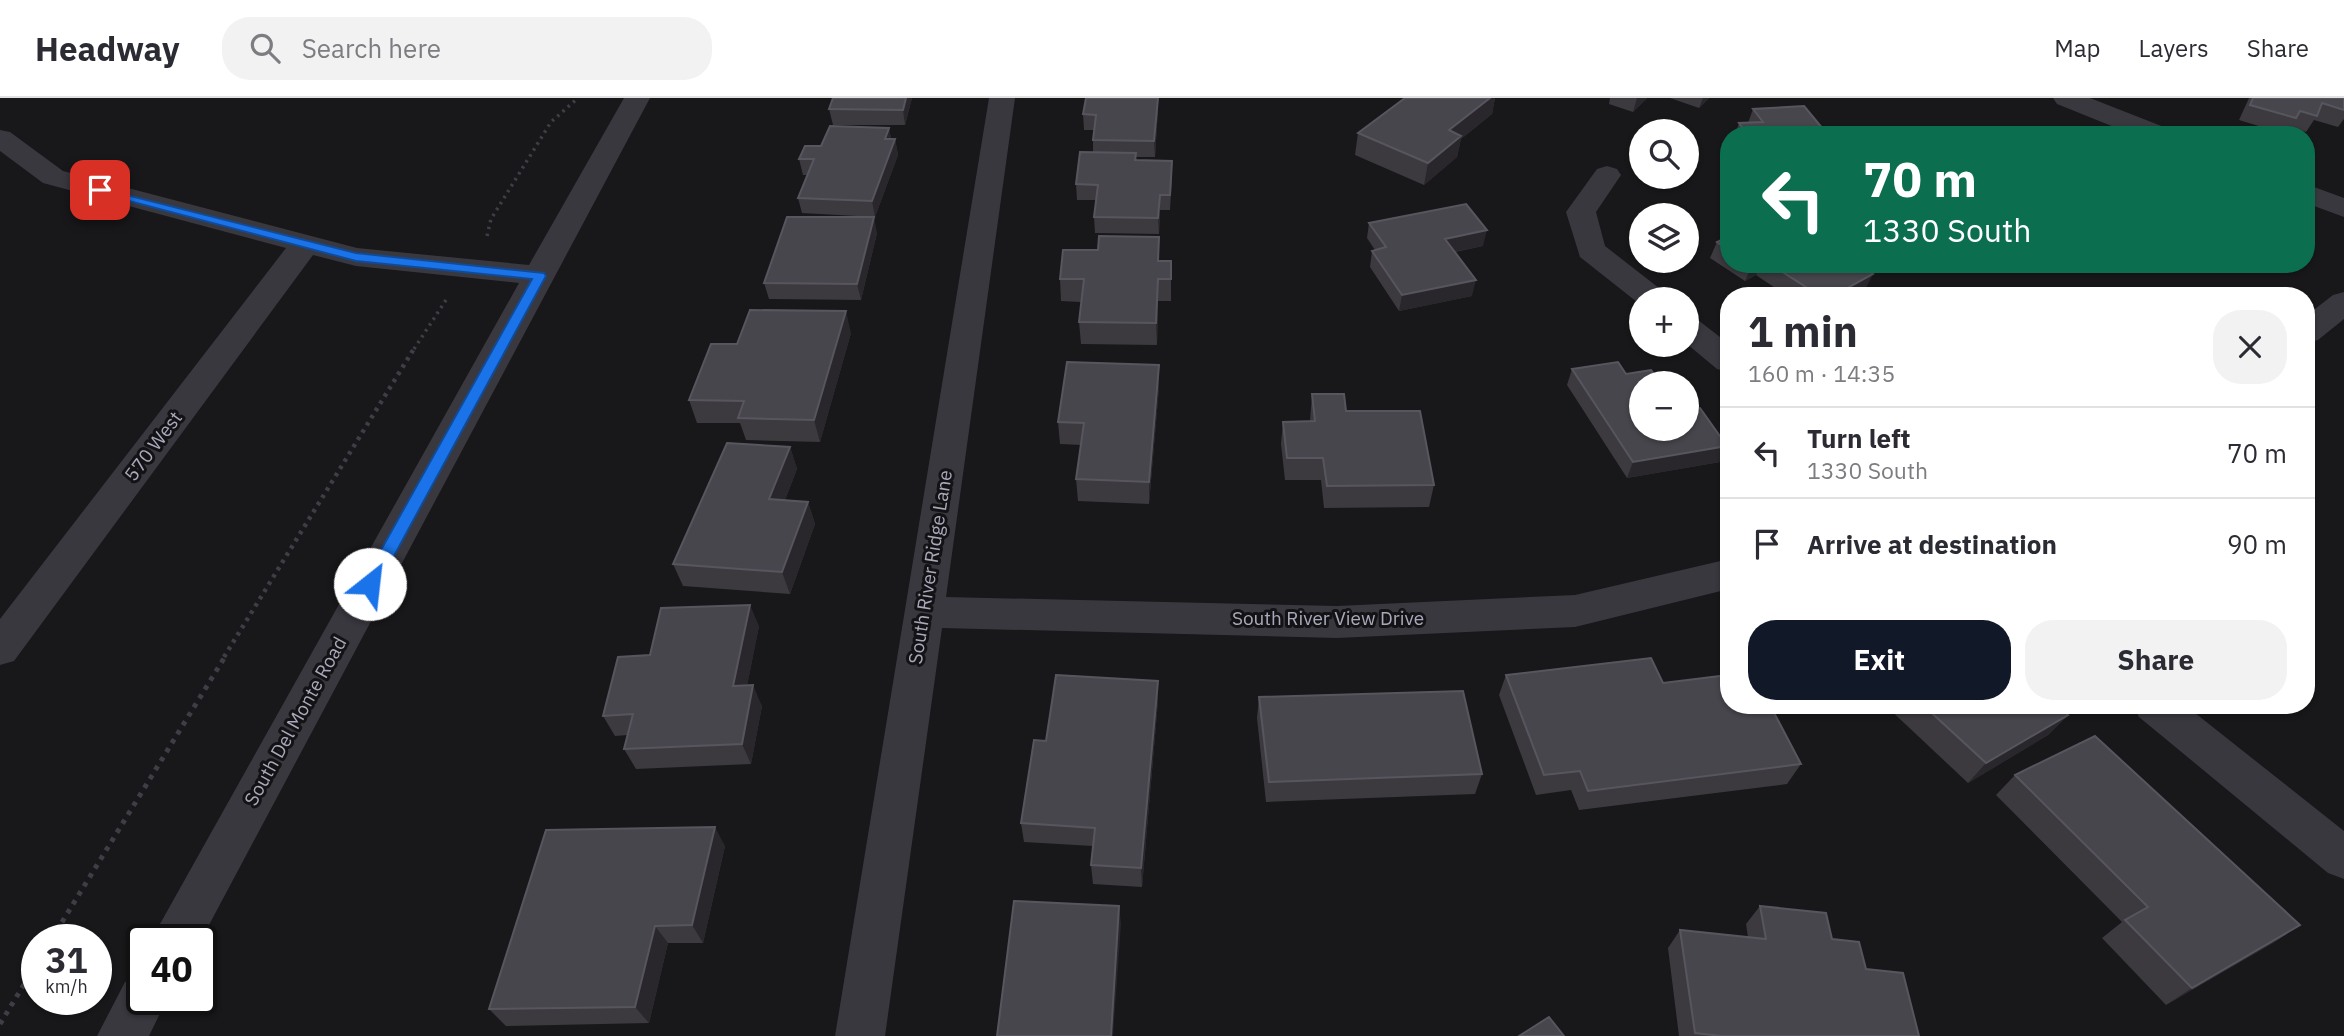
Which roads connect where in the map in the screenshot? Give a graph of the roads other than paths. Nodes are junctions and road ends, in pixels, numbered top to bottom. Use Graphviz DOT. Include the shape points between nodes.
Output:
graph roads {
  1 [pos="638,98"];
  2 [pos="1002,98"];
  3 [pos="2066,98"];
  4 [pos="2137,126"];
  5 [pos="0,138"];
  6 [pos="1607,175"];
  7 [pos="2315,197"];
  8 [pos="2344,208"];
  9 [pos="306,243"];
  10 [pos="540,276"];
  11 [pos="1638,287"];
  12 [pos="2344,302"];
  13 [pos="2315,326"];
  14 [pos="1699,337"];
  15 [pos="1720,354"];
  16 [pos="1720,576"];
  17 [pos="923,612"];
  18 [pos="0,649"];
  19 [pos="2165,714"];
  20 [pos="2344,858"];
  21 [pos="184,924"];
  22 [pos="133,1015"];
  23 [pos="122,1036"];
  24 [pos="860,1036"];
  1 -- 10 [label="street, South Del Monte Road"];
  2 -- 17 [label="street, South River Ridge Lane"];
  3 -- 4 [label="street"];
  5 -- 9 [label="street" via="53,177"];
  6 -- 11 [label="street" via="1581,212 1591,250"];
  7 -- 8 [label="street"];
  9 -- 10 [label="street" via="356,257"];
  9 -- 18 [label="street, 570 West"];
  10 -- 21 [label="street, South Del Monte Road"];
  12 -- 13 [label="street"];
  14 -- 15 [label="street"];
  16 -- 17 [label="street, South River View Drive" via="1574,611 1337,622"];
  17 -- 24 [label="street, South River Ridge Lane"];
  19 -- 20 [label="street"];
  22 -- 23 [label="street"];
}
